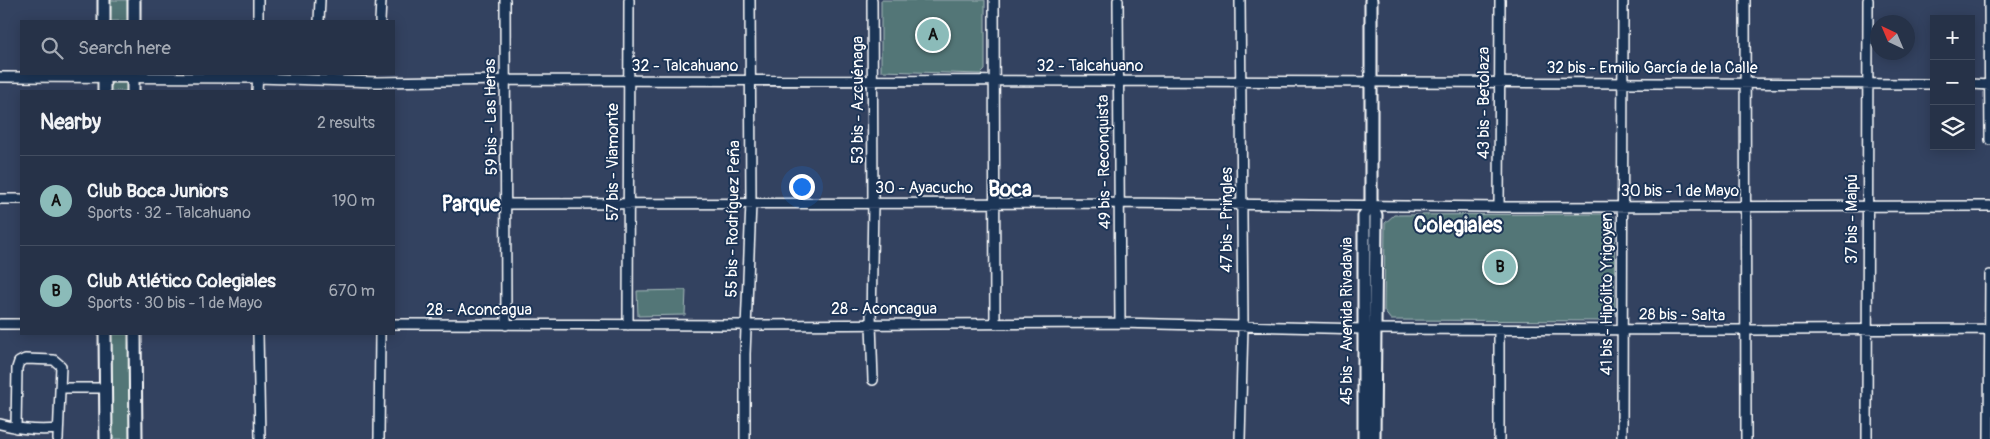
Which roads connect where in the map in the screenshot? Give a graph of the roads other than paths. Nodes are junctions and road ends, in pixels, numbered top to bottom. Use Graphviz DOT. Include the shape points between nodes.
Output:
graph roads {
  1 [pos="104,0"];
  2 [pos="134,0"];
  3 [pos="258,0"];
  4 [pos="320,0"];
  5 [pos="381,0"];
  6 [pos="505,0"];
  7 [pos="629,0"];
  8 [pos="750,0"];
  9 [pos="872,0"];
  10 [pos="994,0"];
  11 [pos="1118,0"];
  12 [pos="1240,0"];
  13 [pos="1371,0"];
  14 [pos="1500,0"];
  15 [pos="1623,0"];
  16 [pos="1745,0"];
  17 [pos="1868,0"];
  18 [pos="1989,0"];
  19 [pos="104,20"];
  20 [pos="134,20"];
  21 [pos="258,20"];
  22 [pos="319,20"];
  23 [pos="380,20"];
  24 [pos="104,76"];
  25 [pos="133,76"];
  26 [pos="258,76"];
  27 [pos="0,77"];
  28 [pos="318,77"];
  29 [pos="377,78"];
  30 [pos="505,80"];
  31 [pos="872,80"];
  32 [pos="628,81"];
  33 [pos="749,81"];
  34 [pos="995,81"];
  35 [pos="1118,81"];
  36 [pos="1242,82"];
  37 [pos="1371,82"];
  38 [pos="1498,82"];
  39 [pos="1868,83"];
  40 [pos="1623,84"];
  41 [pos="1745,84"];
  42 [pos="1930,84"];
  43 [pos="1975,84"];
  44 [pos="1990,85"];
  45 [pos="104,90"];
  46 [pos="133,90"];
  47 [pos="257,90"];
  48 [pos="1990,140"];
  49 [pos="0,199"];
  50 [pos="20,199"];
  51 [pos="750,203"];
  52 [pos="873,203"];
  53 [pos="995,203"];
  54 [pos="1120,203"];
  55 [pos="507,204"];
  56 [pos="1242,204"];
  57 [pos="627,205"];
  58 [pos="1371,205"];
  59 [pos="1747,205"];
  60 [pos="1868,205"];
  61 [pos="1623,206"];
  62 [pos="1990,206"];
  63 [pos="1499,207"];
  64 [pos="1990,275"];
  65 [pos="1120,323"];
  66 [pos="0,324"];
  67 [pos="20,324"];
  68 [pos="395,324"];
  69 [pos="871,324"];
  70 [pos="995,324"];
  71 [pos="506,325"];
  72 [pos="628,325"];
  73 [pos="747,325"];
  74 [pos="1243,325"];
  75 [pos="1368,329"];
  76 [pos="1499,329"];
  77 [pos="1622,329"];
  78 [pos="1867,329"];
  79 [pos="1990,329"];
  80 [pos="1745,330"];
  81 [pos="105,335"];
  82 [pos="135,335"];
  83 [pos="258,335"];
  84 [pos="380,335"];
  85 [pos="873,380"];
  86 [pos="60,388"];
  87 [pos="106,388"];
  88 [pos="0,424"];
  89 [pos="16,428"];
  90 [pos="58,434"];
  91 [pos="106,439"];
  92 [pos="136,439"];
  93 [pos="260,439"];
  94 [pos="379,439"];
  95 [pos="745,439"];
  96 [pos="1240,439"];
  97 [pos="1364,439"];
  98 [pos="1374,439"];
  99 [pos="1499,439"];
  100 [pos="1622,439"];
  101 [pos="1746,439"];
  102 [pos="1867,439"];
  103 [pos="1989,439"];
  1 -- 19 [label="main road"];
  2 -- 20 [label="main road"];
  3 -- 21 [label="street"];
  4 -- 22 [label="street"];
  5 -- 23 [label="street"];
  6 -- 30 [label="street, 59 bis - Las Heras"];
  7 -- 32 [label="street, 57 bis - Viamonte"];
  8 -- 33 [label="street, 55 bis - Rodríguez Peña"];
  9 -- 31 [label="street, 53 bis - Azcuénaga"];
  10 -- 34 [label="street"];
  11 -- 35 [label="street, 49 bis - Reconquista"];
  12 -- 36 [label="street, 47 bis - Pringles"];
  13 -- 37 [label="main road, 45 bis - Avenida Rivadavia"];
  14 -- 38 [label="street, 43 bis - Betolaza"];
  15 -- 40 [label="street, 41 bis - Hipólito Yrigoyen"];
  16 -- 41 [label="street"];
  17 -- 39 [label="street, 37 bis - Maipú"];
  18 -- 44 [label="street"];
  24 -- 25 [label="street, 32 - Talcahuano"];
  24 -- 27 [label="street, 32 - Talcahuano"];
  24 -- 45 [label="main road"];
  25 -- 26 [label="street, 32 - Talcahuano"];
  25 -- 46 [label="main road"];
  26 -- 28 [label="street, 32 - Talcahuano"];
  26 -- 47 [label="street"];
  28 -- 29 [label="street, 32 - Talcahuano"];
  29 -- 30 [label="street, 32 - Talcahuano"];
  30 -- 32 [label="street, 32 - Talcahuano"];
  30 -- 55 [label="street, 59 bis - Las Heras"];
  31 -- 33 [label="street, 32 - Talcahuano"];
  31 -- 34 [label="street, 32 - Talcahuano"];
  31 -- 52 [label="street, 53 bis - Azcuénaga"];
  32 -- 33 [label="street, 32 - Talcahuano"];
  32 -- 57 [label="street, 57 bis - Viamonte"];
  33 -- 51 [label="street, 55 bis - Rodríguez Peña"];
  34 -- 35 [label="street, 32 - Talcahuano"];
  34 -- 53 [label="street"];
  35 -- 36 [label="street, 32 - Talcahuano"];
  35 -- 54 [label="street, 49 bis - Reconquista"];
  36 -- 37 [label="street, 32 - Talcahuano"];
  36 -- 56 [label="street, 47 bis - Pringles"];
  37 -- 38 [label="street, 32 bis - Emilio García de la Calle"];
  37 -- 58 [label="main road, 45 bis - Avenida Rivadavia"];
  38 -- 40 [label="street, 32 bis - Emilio García de la Calle"];
  38 -- 63 [label="street, 43 bis - Betolaza"];
  39 -- 41 [label="street, 32 bis - Emilio García de la Calle"];
  39 -- 42 [label="street, 32 bis - Emilio García de la Calle"];
  39 -- 60 [label="street, 37 bis - Maipú"];
  40 -- 41 [label="street, 32 bis - Emilio García de la Calle"];
  40 -- 61 [label="street, 41 bis - Hipólito Yrigoyen"];
  41 -- 59 [label="street"];
  43 -- 44 [label="street"];
  44 -- 48 [label="street"];
  49 -- 50 [label="street"];
  51 -- 52 [label="street, 30 - Ayacucho"];
  51 -- 57 [label="street, 30 - Ayacucho"];
  51 -- 73 [label="street, 55 bis - Rodríguez Peña"];
  52 -- 53 [label="street, 30 - Ayacucho"];
  52 -- 69 [label="street, 53 bis - Azcuénaga"];
  53 -- 54 [label="street, 30 - Ayacucho"];
  53 -- 70 [label="street"];
  54 -- 56 [label="street, 30 - Ayacucho"];
  54 -- 65 [label="street, 49 bis - Reconquista"];
  55 -- 57 [label="street, 30 - Ayacucho"];
  55 -- 71 [label="street, 59 bis - Las Heras"];
  56 -- 58 [label="street, 30 - Ayacucho"];
  56 -- 74 [label="street, 47 bis - Pringles"];
  57 -- 72 [label="street, 57 bis - Viamonte"];
  58 -- 63 [label="street, 30 bis - 1 de Mayo"];
  58 -- 75 [label="main road, 45 bis - Avenida Rivadavia" via="1376,216"];
  59 -- 60 [label="street, 30 bis - 1 de Mayo"];
  59 -- 61 [label="street, 30 bis - 1 de Mayo"];
  59 -- 80 [label="street"];
  60 -- 62 [label="street, 30 bis - 1 de Mayo"];
  60 -- 78 [label="street, 37 bis - Maipú"];
  61 -- 63 [label="street, 30 bis - 1 de Mayo"];
  61 -- 77 [label="street, 41 bis - Hipólito Yrigoyen"];
  64 -- 79 [label="street"];
  65 -- 70 [label="street, 28 - Aconcagua"];
  65 -- 74 [label="street, 28 - Aconcagua"];
  66 -- 67 [label="street"];
  68 -- 71 [label="street, 28 - Aconcagua"];
  69 -- 70 [label="street, 28 - Aconcagua"];
  69 -- 73 [label="street, 28 - Aconcagua"];
  69 -- 85 [label="street, 53 bis - Azcuénaga"];
  71 -- 72 [label="street, 28 - Aconcagua"];
  72 -- 73 [label="street, 28 - Aconcagua"];
  73 -- 95 [label="street, 55 bis - Rodríguez Peña"];
  74 -- 75 [label="street, 28 - Aconcagua"];
  74 -- 96 [label="street, 47 bis - Pringles"];
  75 -- 76 [label="street, 28 bis - Salta"];
  75 -- 97 [label="main road, 45 bis - Avenida Rivadavia"];
  75 -- 98 [label="main road, 45 bis - Avenida Rivadavia"];
  76 -- 77 [label="street, 28 bis - Salta"];
  76 -- 99 [label="street"];
  77 -- 80 [label="street, 28 bis - Salta"];
  77 -- 100 [label="street, 41 bis - Hipólito Yrigoyen"];
  78 -- 79 [label="street, 28 bis - Salta"];
  78 -- 80 [label="street, 28 bis - Salta"];
  78 -- 102 [label="street, 37 bis - Maipú"];
  79 -- 103 [label="street"];
  80 -- 101 [label="street"];
  81 -- 87 [label="main road"];
  82 -- 92 [label="main road"];
  83 -- 93 [label="street"];
  84 -- 94 [label="street"];
  86 -- 87 [label="street"];
  86 -- 89 [label="street" via="61,366 58,362 25,359 19,362"];
  86 -- 90 [label="street"];
  87 -- 91 [label="main road"];
  88 -- 89 [label="street"];
  89 -- 90 [label="street"];
}
